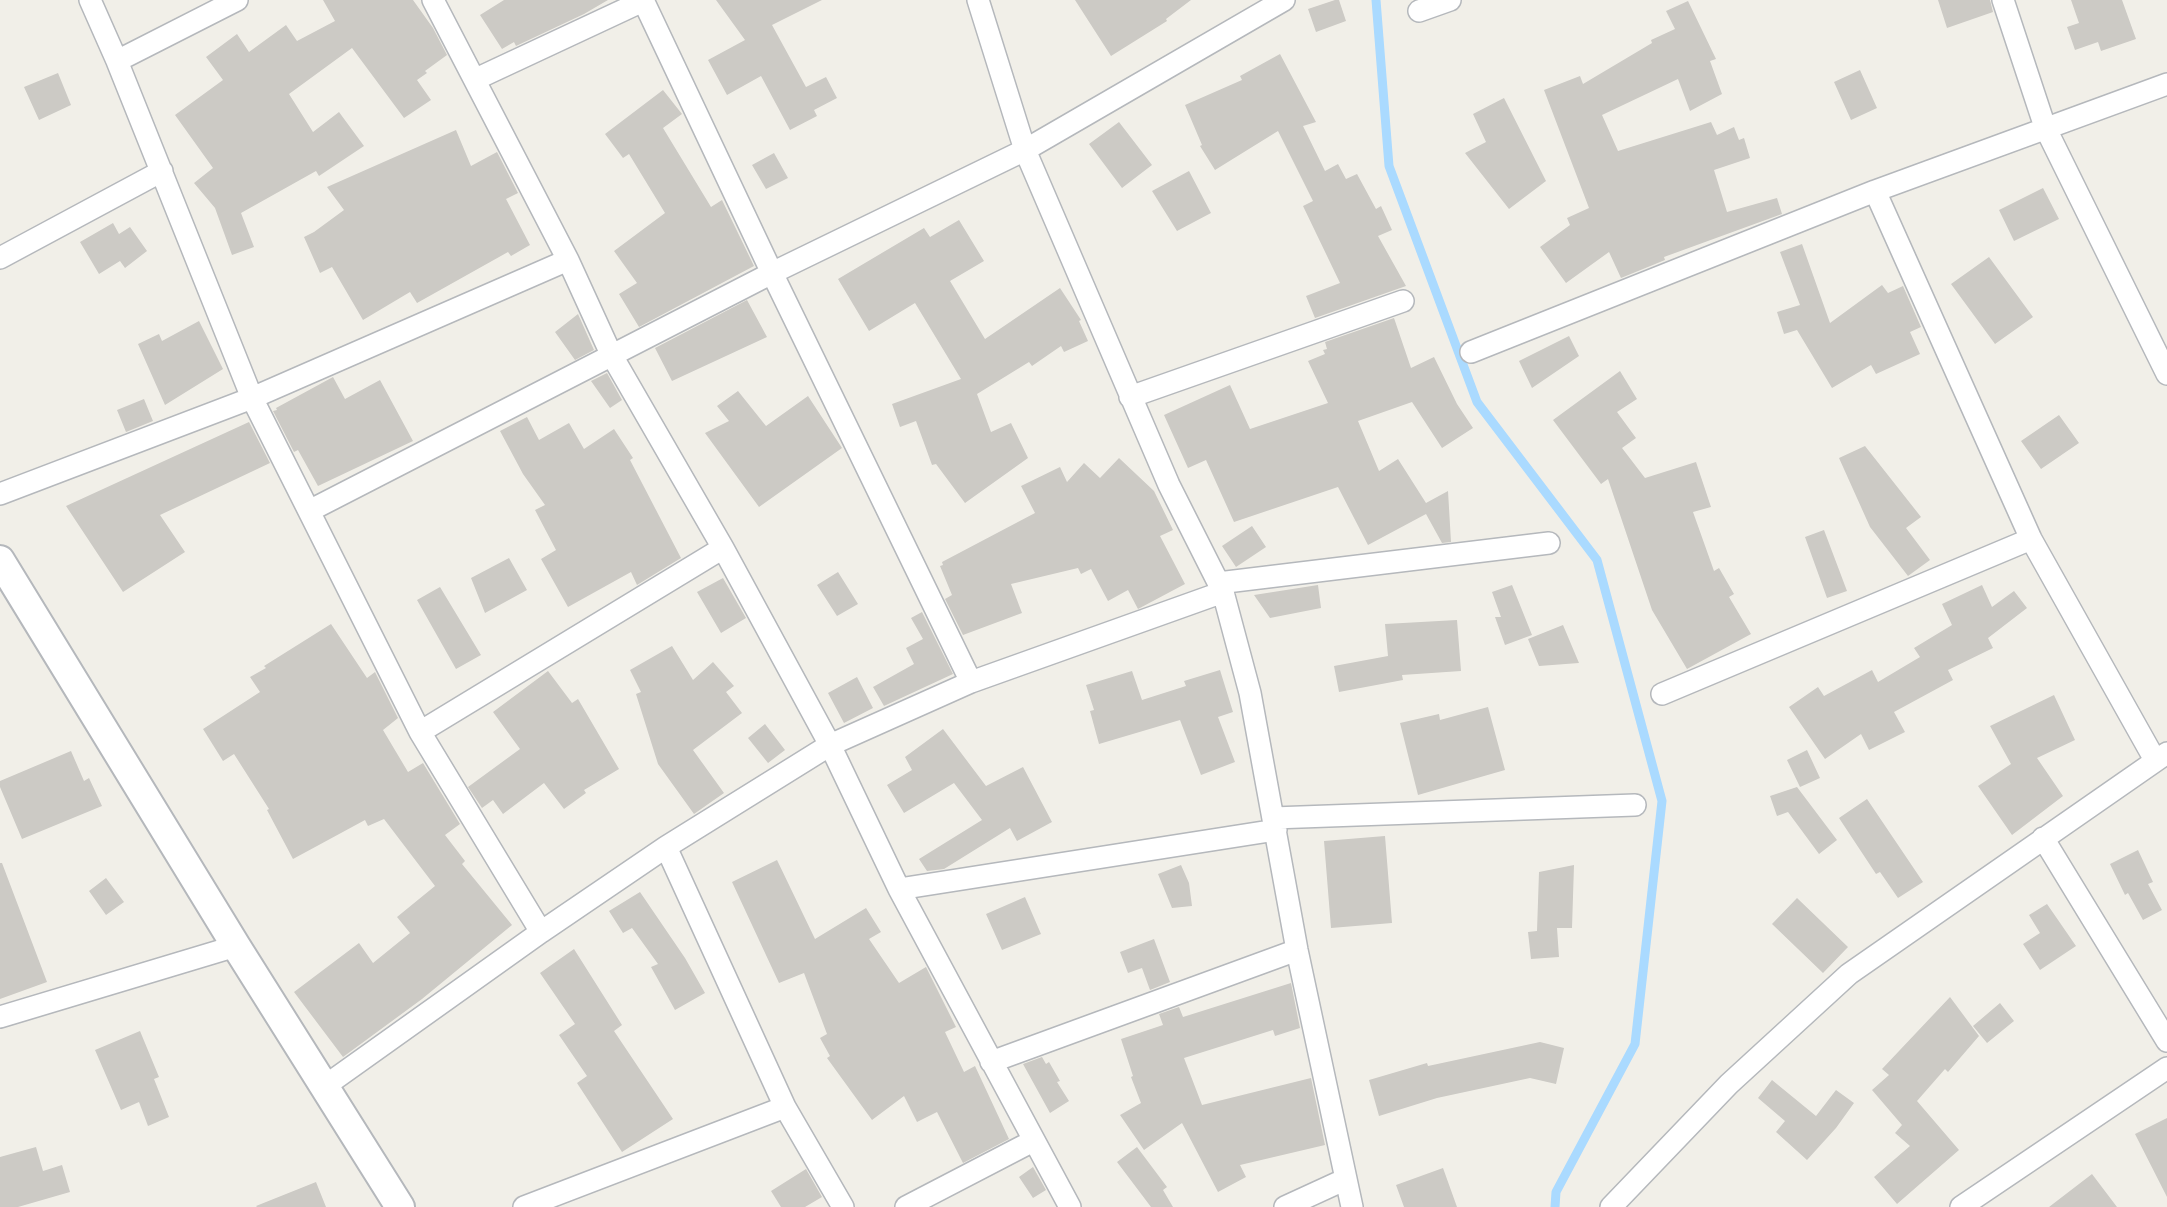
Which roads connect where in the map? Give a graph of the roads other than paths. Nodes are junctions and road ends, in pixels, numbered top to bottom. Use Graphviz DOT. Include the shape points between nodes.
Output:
graph roads {
  1 [pos="90,0"];
  2 [pos="237,0"];
  3 [pos="433,0"];
  4 [pos="643,0"];
  5 [pos="978,0"];
  6 [pos="1284,0"];
  7 [pos="1450,0"];
  8 [pos="2003,0"];
  9 [pos="1419,11"];
  10 [pos="117,61"];
  11 [pos="476,79"];
  12 [pos="2167,84"];
  13 [pos="2045,127"];
  14 [pos="1025,150"];
  15 [pos="162,171"];
  16 [pos="1875,191"];
  17 [pos="0,258"];
  18 [pos="568,260"];
  19 [pos="772,273"];
  20 [pos="1403,301"];
  21 [pos="1471,352"];
  22 [pos="611,354"];
  23 [pos="2167,374"];
  24 [pos="1130,397"];
  25 [pos="252,398"];
  26 [pos="0,494"];
  27 [pos="309,511"];
  28 [pos="2031,539"];
  29 [pos="1549,543"];
  30 [pos="723,548"];
  31 [pos="0,560"];
  32 [pos="1221,587"];
  33 [pos="971,682"];
  34 [pos="1662,694"];
  35 [pos="420,732"];
  36 [pos="830,744"];
  37 [pos="2161,757"];
  38 [pos="1635,806"];
  39 [pos="1274,824"];
  40 [pos="2043,838"];
  41 [pos="666,847"];
  42 [pos="898,889"];
  43 [pos="541,932"];
  44 [pos="236,946"];
  45 [pos="1297,950"];
  46 [pos="0,1017"];
  47 [pos="2167,1041"];
  48 [pos="991,1062"];
  49 [pos="2167,1068"];
  50 [pos="325,1086"];
  51 [pos="785,1107"];
  52 [pos="1033,1141"];
  53 [pos="1346,1179"];
  54 [pos="400,1207"];
  55 [pos="524,1207"];
  56 [pos="843,1207"];
  57 [pos="906,1207"];
  58 [pos="1070,1207"];
  59 [pos="1285,1207"];
  60 [pos="1352,1207"];
  61 [pos="1611,1207"];
  62 [pos="1961,1207"];
  1 -- 10 [label="street"];
  2 -- 10 [label="street"];
  3 -- 11 [label="street"];
  4 -- 11 [label="street"];
  4 -- 19 [label="street"];
  5 -- 14 [label="street"];
  6 -- 14 [label="street"];
  7 -- 9 [label="street"];
  8 -- 13 [label="street"];
  10 -- 15 [label="street"];
  11 -- 18 [label="street"];
  12 -- 13 [label="street"];
  13 -- 16 [label="street"];
  13 -- 23 [label="street"];
  14 -- 19 [label="street"];
  14 -- 24 [label="street"];
  15 -- 17 [label="street"];
  15 -- 25 [label="street"];
  16 -- 21 [label="street"];
  16 -- 28 [label="street"];
  18 -- 22 [label="street"];
  18 -- 25 [label="street"];
  19 -- 22 [label="street"];
  19 -- 33 [label="street"];
  20 -- 24 [label="street"];
  22 -- 27 [label="street"];
  22 -- 30 [label="street"];
  24 -- 32 [label="street"];
  25 -- 26 [label="street"];
  25 -- 27 [label="street"];
  27 -- 35 [label="street"];
  28 -- 34 [label="street"];
  28 -- 37 [label="street"];
  29 -- 32 [label="street"];
  30 -- 35 [label="street"];
  30 -- 36 [label="street"];
  31 -- 44 [label="street"];
  32 -- 33 [label="street"];
  32 -- 39 [label="street" via="1250,693"];
  33 -- 36 [label="street"];
  35 -- 43 [label="street"];
  36 -- 41 [label="street"];
  36 -- 42 [label="street"];
  37 -- 40 [label="street"];
  38 -- 39 [label="street"];
  39 -- 42 [label="street"];
  39 -- 45 [label="street"];
  40 -- 47 [label="street"];
  40 -- 61 [label="street" via="1849,974 1730,1084"];
  41 -- 43 [label="street"];
  41 -- 51 [label="street"];
  42 -- 48 [label="street"];
  43 -- 50 [label="street"];
  44 -- 46 [label="street"];
  44 -- 50 [label="street"];
  45 -- 48 [label="street"];
  45 -- 53 [label="street"];
  48 -- 52 [label="street"];
  49 -- 62 [label="street"];
  50 -- 54 [label="street"];
  51 -- 55 [label="street"];
  51 -- 56 [label="street"];
  52 -- 57 [label="street"];
  52 -- 58 [label="street"];
  53 -- 59 [label="street"];
  53 -- 60 [label="street"];
}
